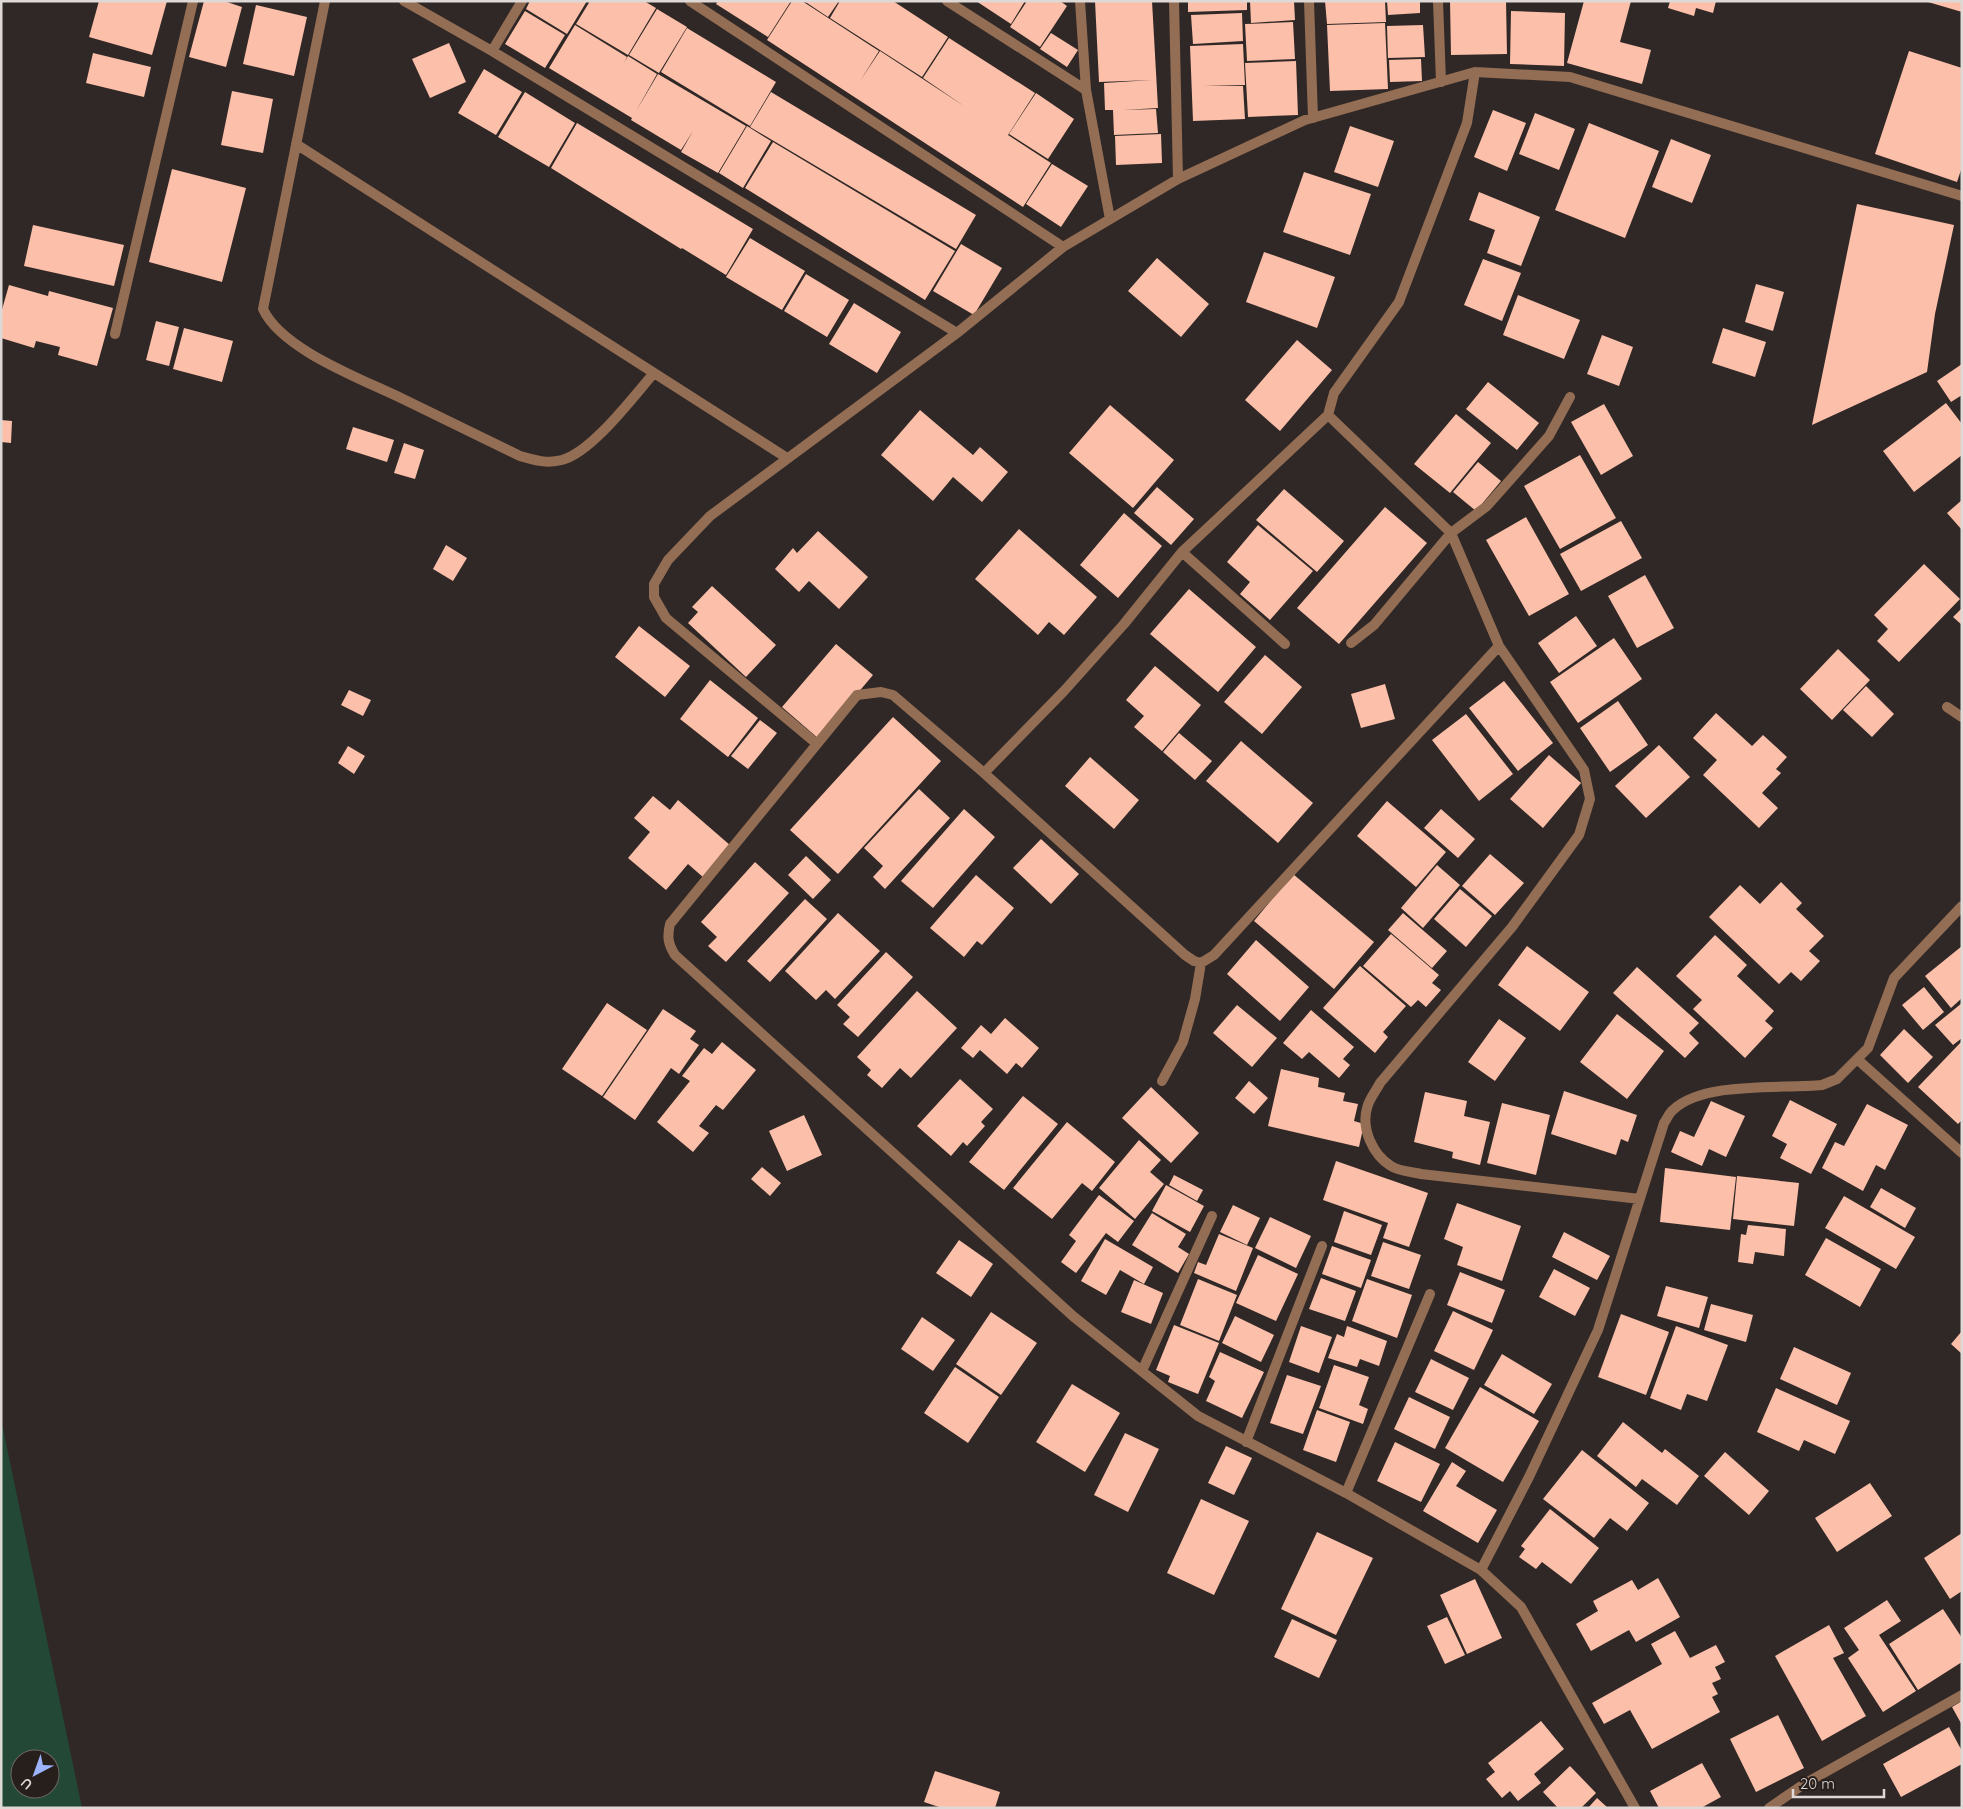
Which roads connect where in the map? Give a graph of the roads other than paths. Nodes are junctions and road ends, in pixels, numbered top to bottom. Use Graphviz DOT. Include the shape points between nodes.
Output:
graph roads {
  1 [pos="193,1"];
  2 [pos="324,1"];
  3 [pos="404,1"];
  4 [pos="522,1"];
  5 [pos="690,1"];
  6 [pos="948,1"];
  7 [pos="1080,1"];
  8 [pos="1174,1"];
  9 [pos="1309,1"];
  10 [pos="1438,1"];
  11 [pos="492,51"];
  12 [pos="1475,72"];
  13 [pos="1441,82"];
  14 [pos="1086,90"];
  15 [pos="1312,118"];
  16 [pos="296,144"];
  17 [pos="1178,178"];
  18 [pos="1962,196"];
  19 [pos="1110,219"];
  20 [pos="1063,247"];
  21 [pos="957,333"];
  22 [pos="115,334"];
  23 [pos="654,373"];
  24 [pos="1570,397"];
  25 [pos="1328,415"];
  26 [pos="787,458"];
  27 [pos="1451,532"];
  28 [pos="1182,552"];
  29 [pos="1351,643"];
  30 [pos="1285,644"];
  31 [pos="1499,646"];
  32 [pos="1947,707"];
  33 [pos="1962,717"];
  34 [pos="817,744"];
  35 [pos="984,773"];
  36 [pos="1962,906"];
  37 [pos="1201,963"];
  38 [pos="1857,1059"];
  39 [pos="1162,1081"];
  40 [pos="1962,1153"];
  41 [pos="1640,1199"];
  42 [pos="1212,1216"];
  43 [pos="1322,1246"];
  44 [pos="1430,1294"];
  45 [pos="1142,1371"];
  46 [pos="1246,1442"];
  47 [pos="1346,1493"];
  48 [pos="1481,1570"];
  49 [pos="1962,1695"];
  50 [pos="1635,1808"];
  51 [pos="1769,1808"];
  1 -- 22 [label="street"];
  2 -- 16 [label="street"];
  3 -- 11 [label="street"];
  4 -- 11 [label="street"];
  5 -- 20 [label="street"];
  6 -- 14 [label="street"];
  7 -- 14 [label="street"];
  8 -- 17 [label="street"];
  9 -- 15 [label="street"];
  10 -- 13 [label="street"];
  11 -- 21 [label="street"];
  12 -- 13 [label="street"];
  12 -- 18 [label="street" via="1570,77"];
  12 -- 25 [label="street" via="1467,123 1399,302 1334,392"];
  13 -- 15 [label="street"];
  14 -- 19 [label="street"];
  15 -- 17 [label="street"];
  16 -- 23 [label="street"];
  16 -- 23 [label="street" via="263,309 268,320 301,348 520,456 539,461 567,458 592,441"];
  17 -- 19 [label="street"];
  19 -- 20 [label="street"];
  20 -- 21 [label="street"];
  21 -- 26 [label="street"];
  23 -- 26 [label="street"];
  24 -- 27 [label="street" via="1549,436 1487,506"];
  25 -- 27 [label="street"];
  25 -- 28 [label="street"];
  26 -- 34 [label="street" via="698,528 668,560 654,584 654,597 666,618"];
  27 -- 29 [label="street" via="1382,617"];
  27 -- 31 [label="street"];
  28 -- 30 [label="street"];
  28 -- 35 [label="street" via="1064,691"];
  31 -- 37 [label="street" via="1214,956"];
  31 -- 41 [label="street" via="1584,770 1590,799 1579,835 1512,927 1380,1083 1367,1107 1370,1140 1378,1155 1392,1167 1421,1174"];
  32 -- 33 [label="street"];
  34 -- 35 [label="street" via="858,695 881,692 893,695"];
  34 -- 45 [label="street" via="670,924 668,944 675,955 1074,1317"];
  35 -- 37 [label="street" via="1185,955"];
  36 -- 38 [label="street" via="1894,978 1868,1048"];
  37 -- 39 [label="street" via="1183,1042"];
  38 -- 40 [label="street"];
  38 -- 41 [label="street" via="1837,1079 1822,1085 1720,1089 1686,1101 1672,1110 1664,1122"];
  41 -- 48 [label="street" via="1598,1330"];
  42 -- 45 [label="street"];
  43 -- 46 [label="street"];
  44 -- 47 [label="street"];
  45 -- 46 [label="street" via="1198,1416"];
  46 -- 47 [label="street"];
  47 -- 48 [label="street"];
  48 -- 50 [label="street" via="1522,1607"];
  49 -- 51 [label="street" via="1804,1784"];
}
